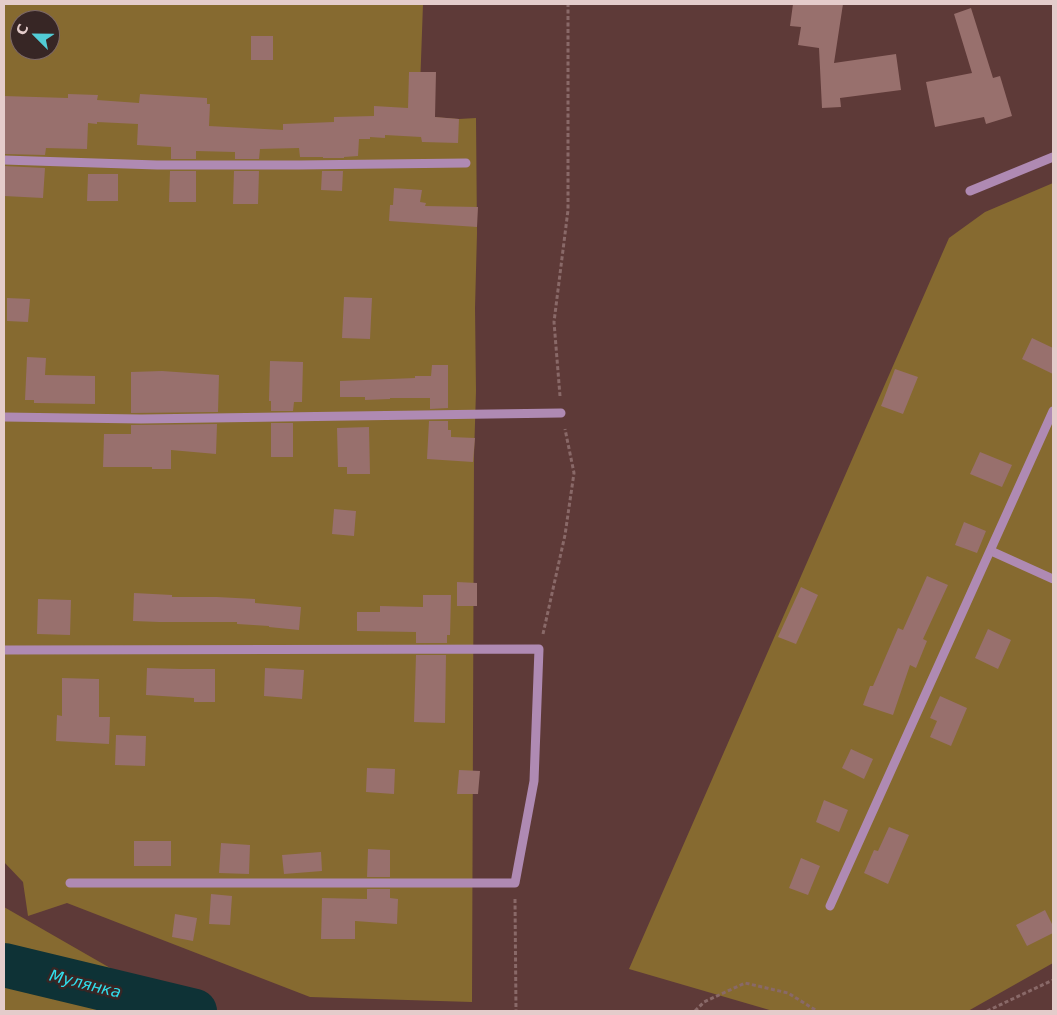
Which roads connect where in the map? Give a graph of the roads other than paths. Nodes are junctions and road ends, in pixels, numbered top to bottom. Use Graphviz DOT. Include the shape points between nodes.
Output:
graph roads {
  1 [pos="1053,157"];
  2 [pos="4,160"];
  3 [pos="466,163"];
  4 [pos="970,192"];
  5 [pos="1053,411"];
  6 [pos="561,413"];
  7 [pos="4,417"];
  8 [pos="990,550"];
  9 [pos="1053,580"];
  10 [pos="4,650"];
  11 [pos="70,883"];
  12 [pos="830,906"];
  1 -- 4 [label="street"];
  2 -- 3 [label="street" via="157,165"];
  5 -- 8 [label="street"];
  6 -- 7 [label="street"];
  8 -- 9 [label="street"];
  8 -- 12 [label="street"];
  10 -- 11 [label="street" via="539,649 534,781 514,883"];
}
